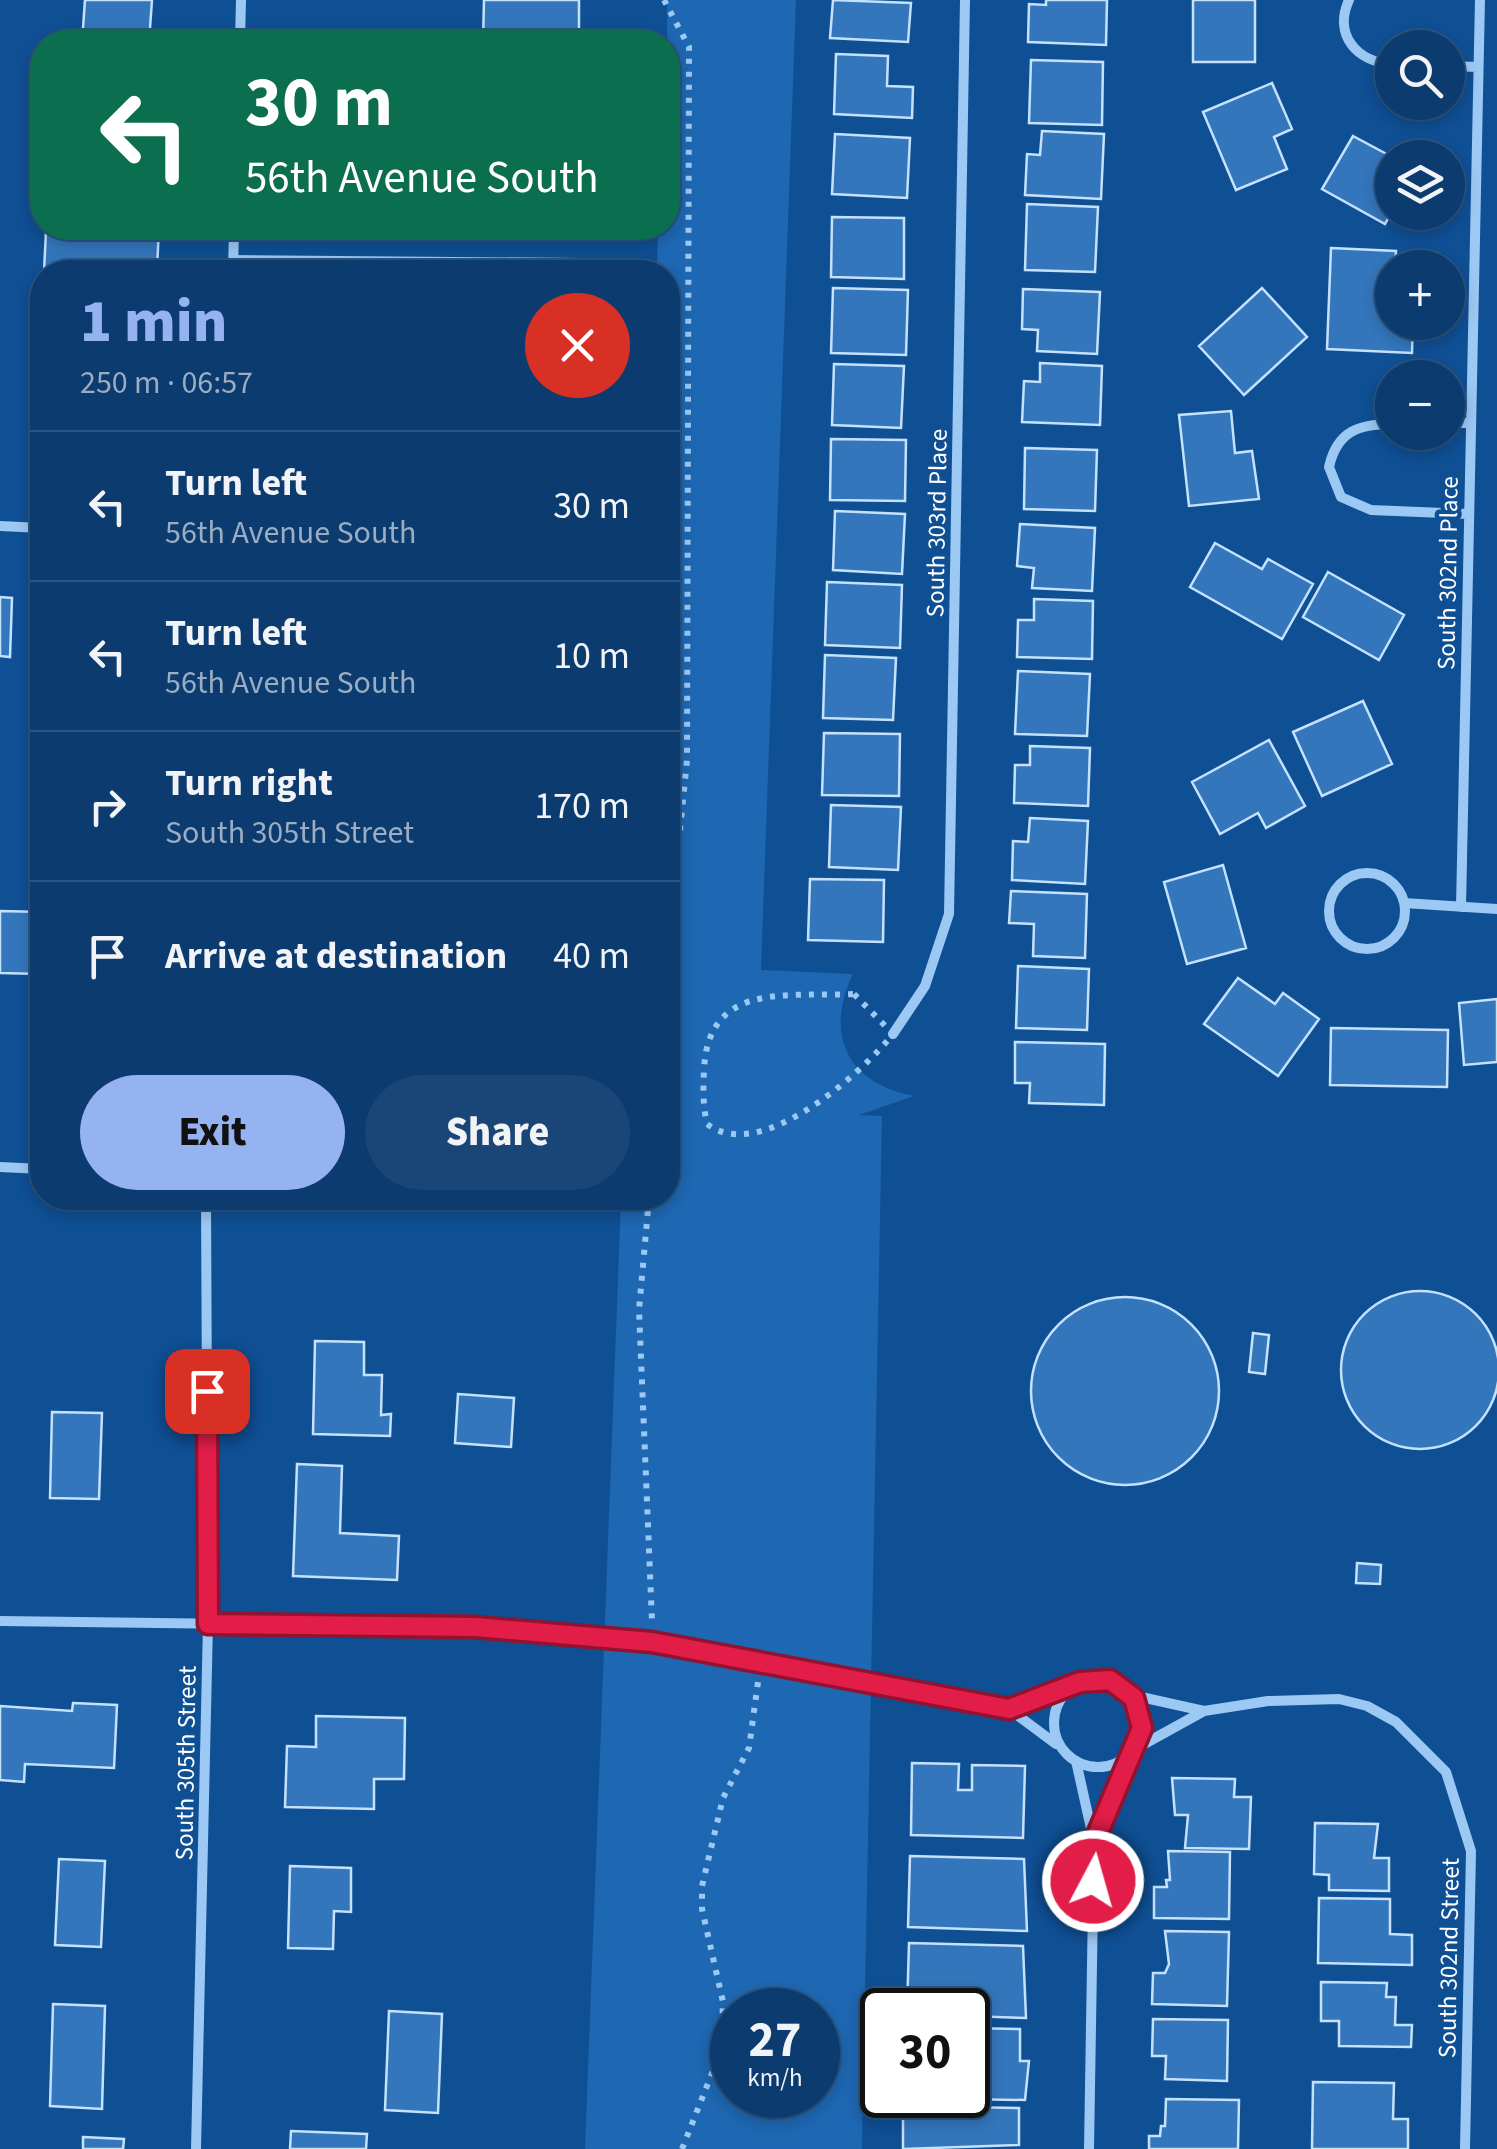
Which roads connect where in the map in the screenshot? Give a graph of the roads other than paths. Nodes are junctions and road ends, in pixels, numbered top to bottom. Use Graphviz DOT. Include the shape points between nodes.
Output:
graph roads {
  1 [pos="241,0"];
  2 [pos="965,0"];
  3 [pos="1350,0"];
  4 [pos="1480,0"];
  5 [pos="240,30"];
  6 [pos="1375,62"];
  7 [pos="1465,67"];
  8 [pos="1478,68"];
  9 [pos="234,240"];
  10 [pos="234,259"];
  11 [pos="350,260"];
  12 [pos="1465,423"];
  13 [pos="1470,423"];
  14 [pos="1375,425"];
  15 [pos="1468,514"];
  16 [pos="0,526"];
  17 [pos="30,527"];
  18 [pos="1404,903"];
  19 [pos="1461,906"];
  20 [pos="1497,909"];
  21 [pos="892,1034"];
  22 [pos="0,1167"];
  23 [pos="30,1168"];
  24 [pos="206,1210"];
  25 [pos="0,1620"];
  26 [pos="208,1624"];
  27 [pos="1066,1690"];
  28 [pos="1132,1694"];
  29 [pos="1009,1709"];
  30 [pos="1204,1711"];
  31 [pos="1060,1748"];
  32 [pos="1130,1753"];
  33 [pos="1076,1762"];
  34 [pos="1094,1842"];
  35 [pos="196,2149"];
  36 [pos="1089,2149"];
  37 [pos="1465,2149"];
  1 -- 5 [label="street"];
  2 -- 21 [label="street, South 303rd Place" via="948,914 925,986"];
  3 -- 6 [label="street" via="1343,21 1355,51"];
  4 -- 8 [label="street, South 302nd Place"];
  7 -- 8 [label="street"];
  8 -- 13 [label="street, South 302nd Place"];
  9 -- 10 [label="street"];
  10 -- 11 [label="lane"];
  12 -- 13 [label="street"];
  13 -- 15 [label="street, South 302nd Place"];
  14 -- 15 [label="street" via="1342,436 1329,466 1341,497 1371,510"];
  15 -- 19 [label="street, South 302nd Place"];
  16 -- 17 [label="street"];
  18 -- 18 [label="street" via="1388,879 1359,874 1335,891 1330,919 1347,943 1376,948 1399,932"];
  18 -- 19 [label="street"];
  19 -- 20 [label="street"];
  22 -- 23 [label="street"];
  24 -- 26 [label="street, South 305th Street"];
  25 -- 26 [label="street"];
  26 -- 29 [label="street" via="475,1627 652,1642"];
  26 -- 35 [label="street, South 305th Street"];
  27 -- 28 [label="street" via="1095,1678"];
  27 -- 29 [label="street"];
  27 -- 31 [label="street" via="1053,1718"];
  28 -- 30 [label="street"];
  28 -- 32 [label="street" via="1142,1728"];
  29 -- 31 [label="street"];
  30 -- 32 [label="street"];
  30 -- 37 [label="street, South 302nd Street" via="1306,1698 1353,1702 1396,1722 1446,1772 1470,1851"];
  31 -- 33 [label="street"];
  32 -- 33 [label="street" via="1101,1768"];
  32 -- 34 [label="street"];
  33 -- 34 [label="street"];
  34 -- 36 [label="street"];
}
